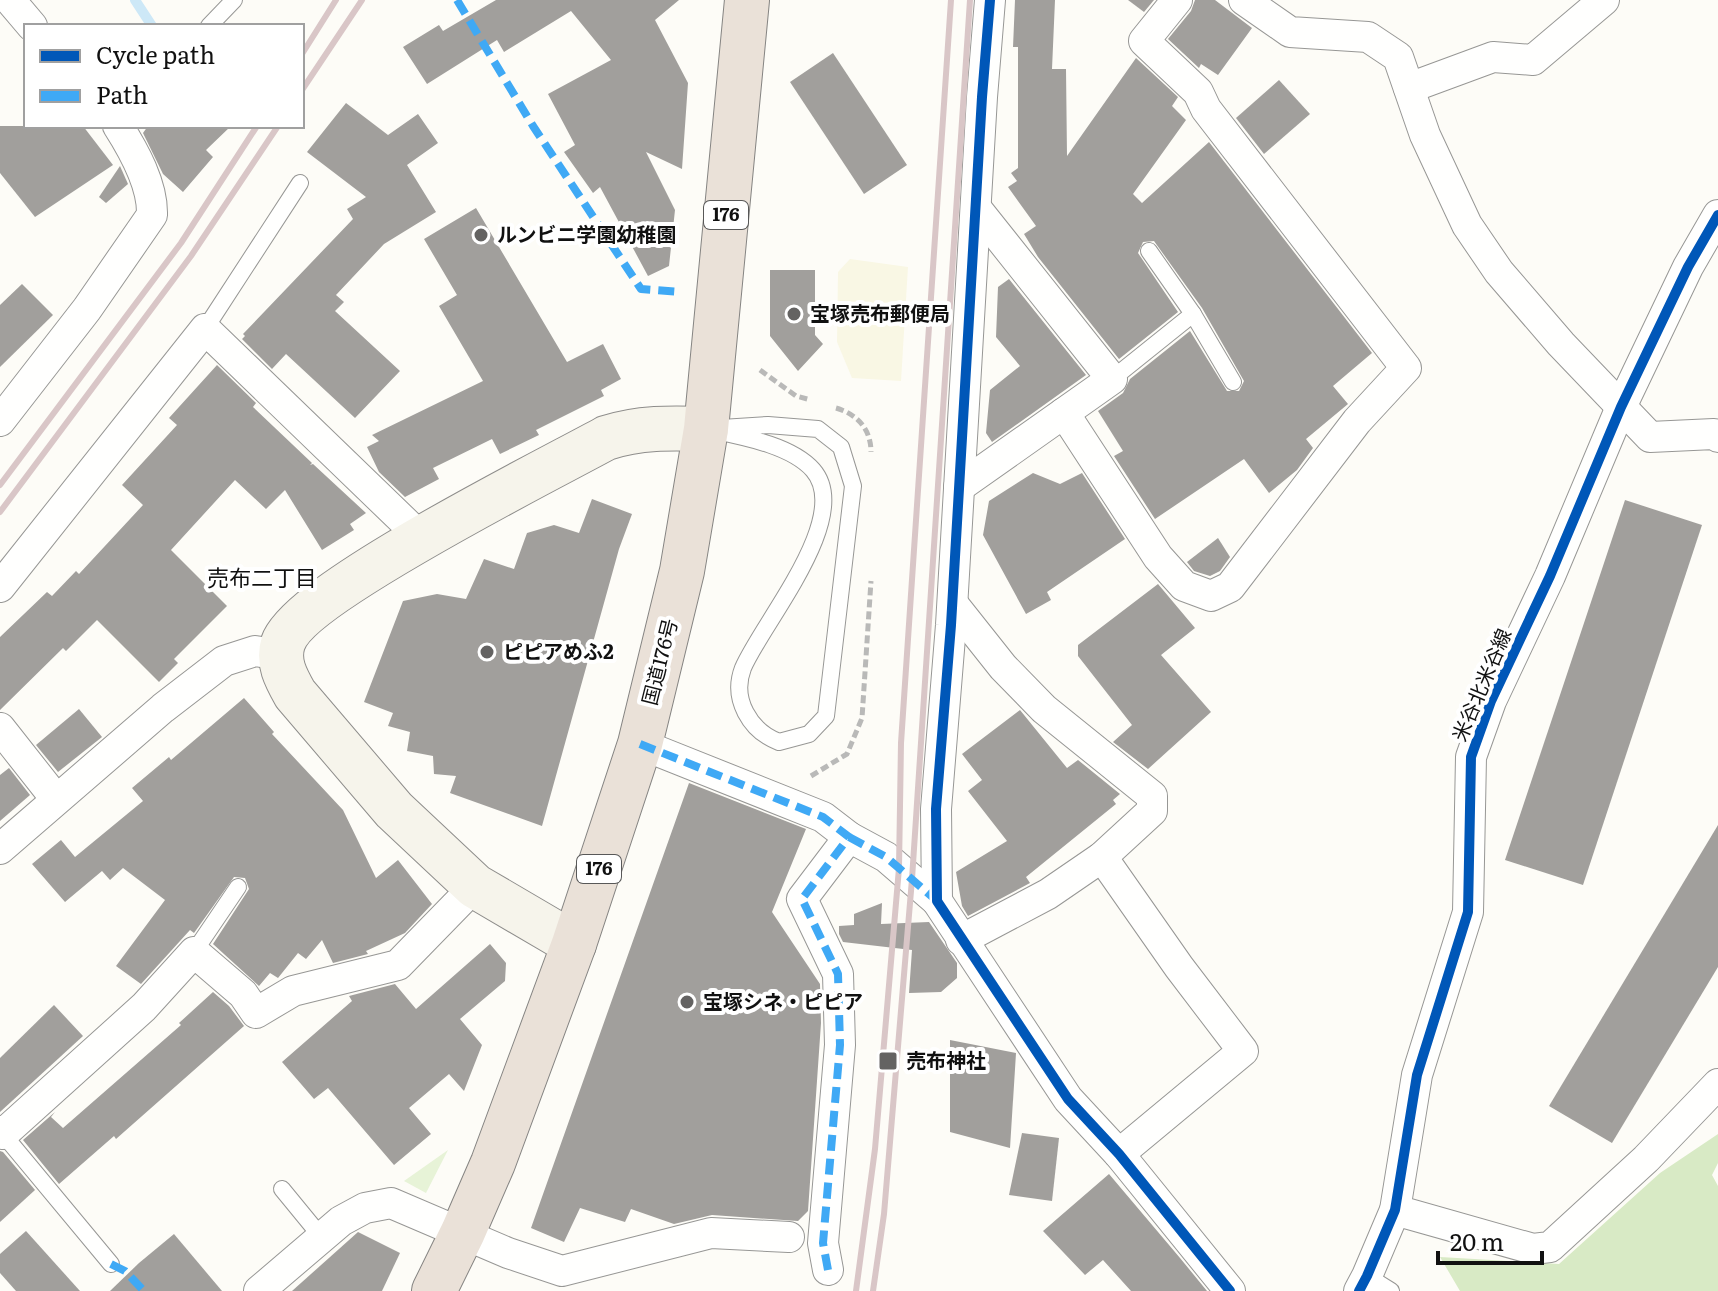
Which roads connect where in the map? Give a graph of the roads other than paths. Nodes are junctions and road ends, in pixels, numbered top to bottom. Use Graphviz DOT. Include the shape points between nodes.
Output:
graph roads {
  1 [pos="10,0"];
  2 [pos="234,0"];
  3 [pos="747,0"];
  4 [pos="990,0"];
  5 [pos="1177,0"];
  6 [pos="1244,0"];
  7 [pos="1604,0"];
  8 [pos="30,24"];
  9 [pos="211,24"];
  10 [pos="1409,88"];
  11 [pos="119,128"];
  12 [pos="300,183"];
  13 [pos="976,208"];
  14 [pos="1718,215"];
  15 [pos="1149,251"];
  16 [pos="1193,314"];
  17 [pos="205,329"];
  18 [pos="1112,379"];
  19 [pos="1233,382"];
  20 [pos="5,401"];
  21 [pos="1621,407"];
  22 [pos="1064,413"];
  23 [pos="706,429"];
  24 [pos="1718,437"];
  25 [pos="959,487"];
  26 [pos="416,541"];
  27 [pos="0,587"];
  28 [pos="953,604"];
  29 [pos="281,655"];
  30 [pos="0,728"];
  31 [pos="640,744"];
  32 [pos="56,799"];
  33 [pos="849,837"];
  34 [pos="0,849"];
  35 [pos="1102,857"];
  36 [pos="475,886"];
  37 [pos="238,887"];
  38 [pos="937,901"];
  39 [pos="961,940"];
  40 [pos="574,944"];
  41 [pos="194,952"];
  42 [pos="1718,1084"];
  43 [pos="1,1133"];
  44 [pos="1119,1154"];
  45 [pos="282,1189"];
  46 [pos="1395,1210"];
  47 [pos="463,1232"];
  48 [pos="789,1237"];
  49 [pos="323,1239"];
  50 [pos="111,1264"];
  51 [pos="828,1270"];
  52 [pos="1372,1286"];
  53 [pos="259,1291"];
  54 [pos="434,1291"];
  55 [pos="1230,1291"];
  1 -- 8 [label="street"];
  2 -- 9 [label="lane"];
  3 -- 23 [label="highway, 国道176号 / 176"];
  4 -- 13 [label="street"];
  5 -- 22 [label="street" via="1144,41 1198,92 1406,368 1357,421 1230,587 1211,596 1184,586 1158,557"];
  6 -- 10 [label="street" via="1290,32 1368,37 1398,57"];
  7 -- 10 [label="street" via="1533,60 1493,57"];
  10 -- 21 [label="street" via="1425,135 1475,237 1499,272"];
  11 -- 20 [label="street" via="153,202 152,215 87,309"];
  12 -- 17 [label="lane"];
  13 -- 18 [label="street"];
  13 -- 25 [label="street"];
  14 -- 21 [label="street, 米谷北米谷線"];
  15 -- 16 [label="lane"];
  16 -- 18 [label="lane"];
  16 -- 19 [label="lane"];
  17 -- 26 [label="street" via="408,525"];
  17 -- 27 [label="street"];
  18 -- 22 [label="street"];
  21 -- 24 [label="street" via="1650,437"];
  21 -- 46 [label="street, 米谷北米谷線" via="1471,757 1468,912 1417,1075"];
  22 -- 25 [label="street"];
  23 -- 23 [label="lane" via="818,429 841,447 853,486 826,716 809,734 793,741 779,742 754,728 743,705 742,671 809,554 821,522 820,481 806,463 766,442"];
  23 -- 26 [label="street" via="652,428 606,438"];
  23 -- 31 [label="highway, 国道176号 / 176" via="682,571"];
  25 -- 28 [label="street"];
  26 -- 29 [label="street" via="294,625"];
  28 -- 35 [label="street" via="1044,709 1152,796 1152,811"];
  28 -- 38 [label="street" via="936,809"];
  29 -- 32 [label="street" via="255,651 224,661"];
  29 -- 36 [label="street" via="283,673 312,715 394,810"];
  30 -- 32 [label="street"];
  31 -- 33 [label="street" via="823,817"];
  31 -- 40 [label="highway, 国道176号 / 176"];
  32 -- 34 [label="street"];
  33 -- 38 [label="street" via="886,857"];
  33 -- 51 [label="street" via="802,899 838,974 840,1045 823,1243"];
  35 -- 39 [label="street" via="1048,894"];
  35 -- 44 [label="street" via="1243,1051"];
  36 -- 40 [label="street"];
  36 -- 41 [label="street" via="398,965 293,991 256,1013 243,994"];
  37 -- 41 [label="lane"];
  38 -- 39 [label="street"];
  39 -- 44 [label="street" via="1068,1099"];
  40 -- 47 [label="highway, 国道176号 / 176"];
  41 -- 43 [label="street" via="144,1007"];
  42 -- 46 [label="street" via="1550,1247 1533,1249"];
  43 -- 50 [label="lane"];
  44 -- 55 [label="street"];
  45 -- 49 [label="lane"];
  46 -- 52 [label="street, 米谷北米谷線"];
  47 -- 48 [label="street" via="562,1271 711,1233"];
  47 -- 49 [label="street" via="391,1203 365,1208"];
  47 -- 54 [label="highway, 国道176号 / 176"];
  49 -- 53 [label="street"];
}
